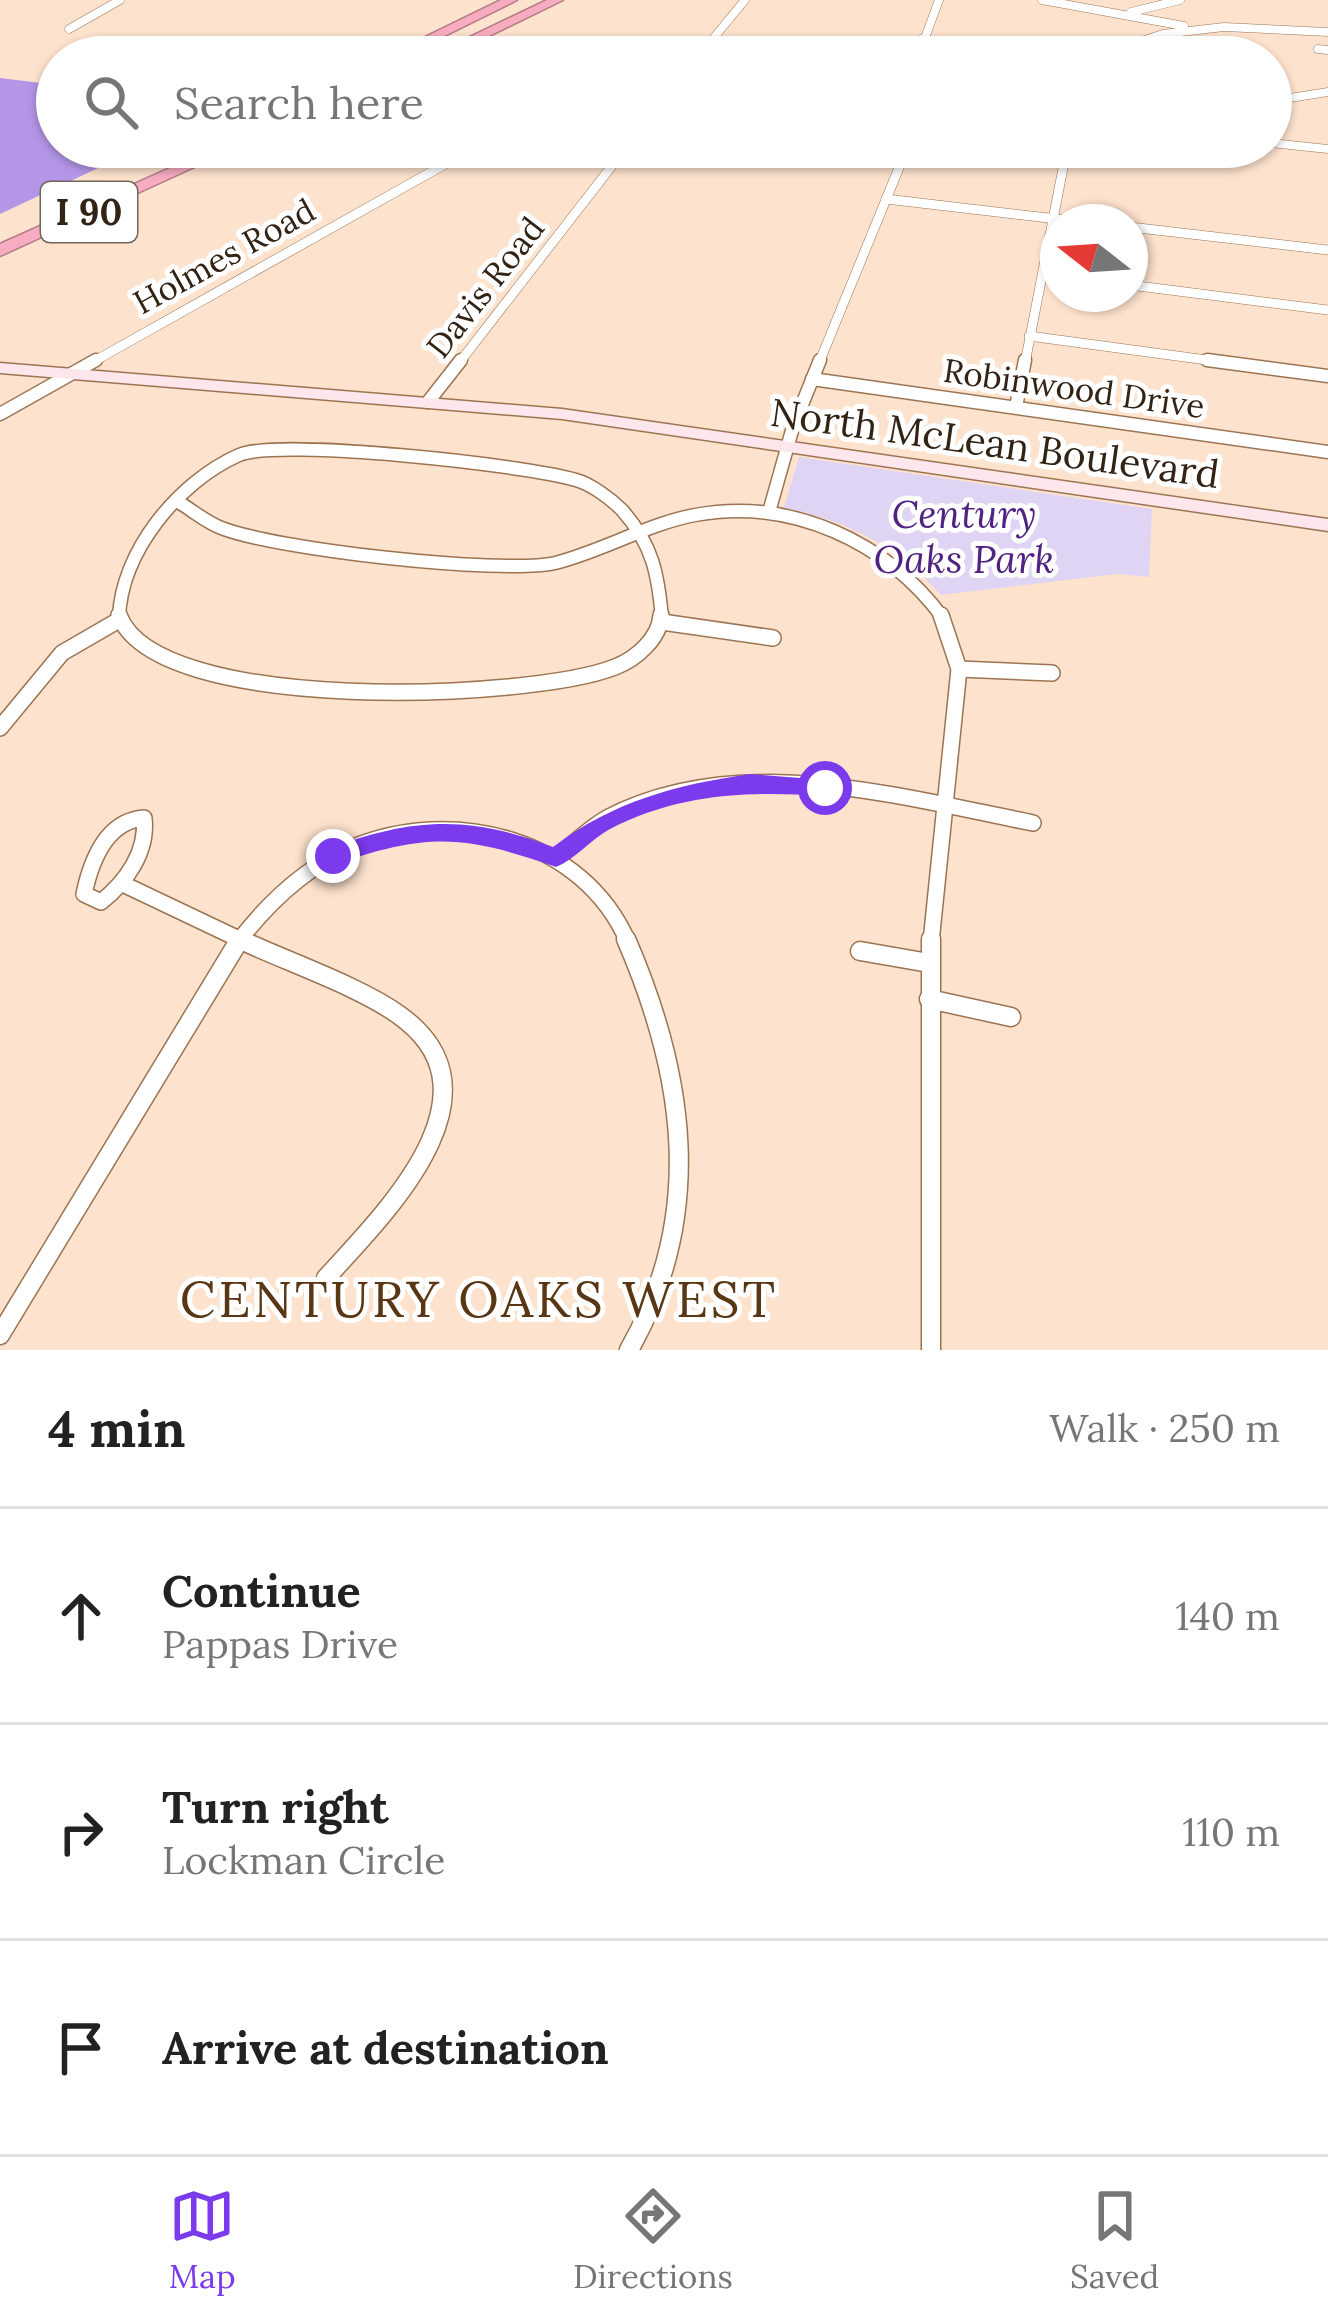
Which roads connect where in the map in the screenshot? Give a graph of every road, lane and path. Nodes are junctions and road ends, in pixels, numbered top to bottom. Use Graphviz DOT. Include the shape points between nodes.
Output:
graph roads {
  1 [pos="120,0"];
  2 [pos="485,0"];
  3 [pos="511,0"];
  4 [pos="533,0"];
  5 [pos="556,0"];
  6 [pos="746,0"];
  7 [pos="939,0"];
  8 [pos="1042,0"];
  9 [pos="1180,0"];
  10 [pos="1120,14"];
  11 [pos="69,29"];
  12 [pos="1201,29"];
  13 [pos="1328,32"];
  14 [pos="413,36"];
  15 [pos="435,36"];
  16 [pos="459,36"];
  17 [pos="480,36"];
  18 [pos="716,36"];
  19 [pos="922,36"];
  20 [pos="1173,36"];
  21 [pos="1328,92"];
  22 [pos="1292,98"];
  23 [pos="1292,145"];
  24 [pos="1328,149"];
  25 [pos="149,168"];
  26 [pos="157,168"];
  27 [pos="187,168"];
  28 [pos="437,168"];
  29 [pos="611,168"];
  30 [pos="899,168"];
  31 [pos="1062,168"];
  32 [pos="886,199"];
  33 [pos="81,204"];
  34 [pos="1054,204"];
  35 [pos="1040,218"];
  36 [pos="1148,229"];
  37 [pos="0,239"];
  38 [pos="1328,250"];
  39 [pos="0,251"];
  40 [pos="1040,284"];
  41 [pos="1148,288"];
  42 [pos="1328,310"];
  43 [pos="1029,336"];
  44 [pos="0,368"];
  45 [pos="68,374"];
  46 [pos="1328,376"];
  47 [pos="812,379"];
  48 [pos="428,402"];
  49 [pos="1016,407"];
  50 [pos="0,414"];
  51 [pos="788,446"];
  52 [pos="1328,452"];
  53 [pos="180,503"];
  54 [pos="769,512"];
  55 [pos="1328,525"];
  56 [pos="640,532"];
  57 [pos="119,620"];
  58 [pos="662,622"];
  59 [pos="773,638"];
  60 [pos="959,669"];
  61 [pos="1052,673"];
  62 [pos="0,728"];
  63 [pos="946,807"];
  64 [pos="1034,823"];
  65 [pos="556,858"];
  66 [pos="131,888"];
  67 [pos="240,940"];
  68 [pos="860,951"];
  69 [pos="929,963"];
  70 [pos="929,1000"];
  71 [pos="1011,1017"];
  72 [pos="326,1278"];
  73 [pos="0,1335"];
  74 [pos="629,1350"];
  75 [pos="931,1350"];
  1 -- 11 [label="street"];
  2 -- 14 [label="highway"];
  3 -- 15 [label="highway"];
  4 -- 16 [label="highway"];
  5 -- 17 [label="highway"];
  6 -- 18 [label="street"];
  7 -- 19 [label="street"];
  8 -- 10 [label="street"];
  9 -- 10 [label="street"];
  10 -- 12 [label="street"];
  12 -- 13 [label="street"];
  12 -- 20 [label="street"];
  21 -- 22 [label="street"];
  23 -- 24 [label="street"];
  25 -- 33 [label="highway"];
  26 -- 33 [label="highway, I 90"];
  27 -- 39 [label="highway, I 90"];
  28 -- 45 [label="street, Holmes Road"];
  29 -- 48 [label="street, Davis Road"];
  30 -- 32 [label="street"];
  31 -- 34 [label="street"];
  32 -- 35 [label="street"];
  32 -- 47 [label="street"];
  33 -- 37 [label="highway, I 90"];
  36 -- 38 [label="street"];
  40 -- 43 [label="street"];
  41 -- 42 [label="street"];
  43 -- 46 [label="street"];
  43 -- 49 [label="street"];
  44 -- 45 [label="main road"];
  45 -- 48 [label="main road"];
  45 -- 50 [label="street, Holmes Road"];
  47 -- 49 [label="street, Robinwood Drive"];
  47 -- 51 [label="street"];
  48 -- 51 [label="main road, North McLean Boulevard"];
  49 -- 52 [label="street, Robinwood Drive"];
  51 -- 54 [label="street"];
  51 -- 55 [label="main road, North McLean Boulevard"];
  53 -- 56 [label="street" via="218,527 260,539 482,568 538,566"];
  53 -- 56 [label="street" via="237,454 282,447 552,471 605,494"];
  53 -- 57 [label="street" via="129,563"];
  54 -- 56 [label="street" via="708,513"];
  54 -- 60 [label="street" via="840,530 904,570 937,607"];
  56 -- 58 [label="street" via="661,570"];
  57 -- 58 [label="street" via="144,643 208,676 296,692 577,678 634,657"];
  57 -- 62 [label="street" via="62,652"];
  58 -- 59 [label="street"];
  60 -- 61 [label="street"];
  60 -- 63 [label="street"];
  63 -- 64 [label="street"];
  63 -- 65 [label="street" via="788,784 711,786 618,814"];
  63 -- 69 [label="street"];
  65 -- 67 [label="street" via="464,831 386,836 316,866"];
  65 -- 74 [label="street" via="612,907 633,943 681,1132 679,1226 661,1289"];
  66 -- 66 [label="street" via="148,828 138,817 111,833 84,894 101,902"];
  66 -- 67 [label="street"];
  67 -- 72 [label="street" via="400,1016 440,1062 444,1094 423,1164"];
  67 -- 73 [label="street"];
  68 -- 69 [label="street"];
  69 -- 70 [label="street"];
  70 -- 71 [label="street"];
  70 -- 75 [label="street"];
}
